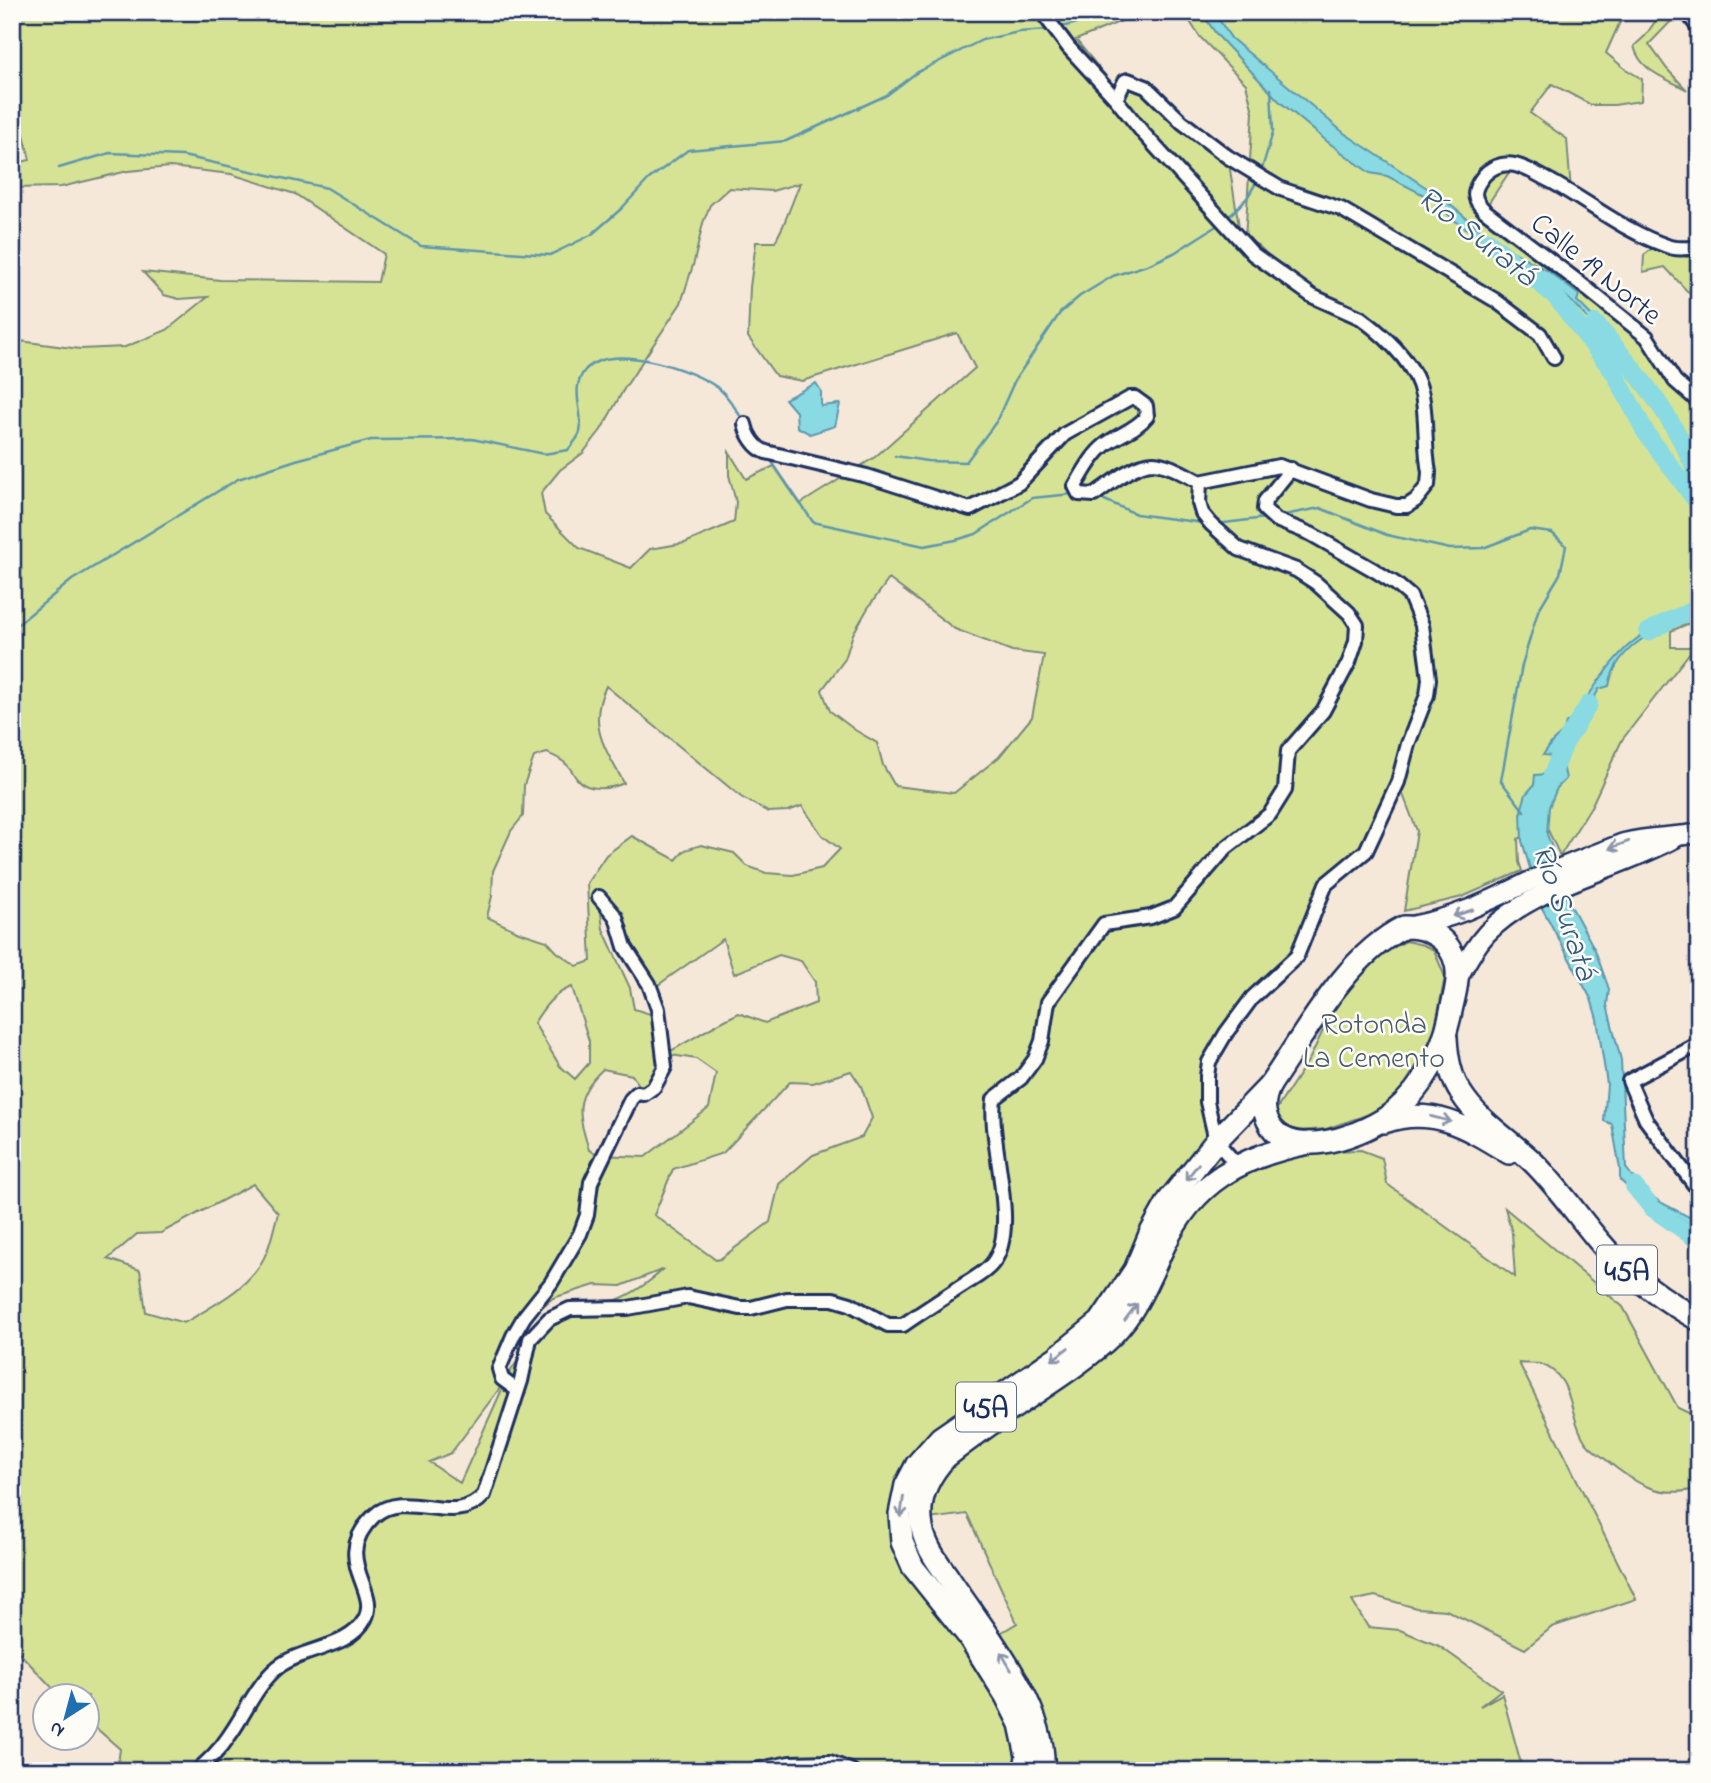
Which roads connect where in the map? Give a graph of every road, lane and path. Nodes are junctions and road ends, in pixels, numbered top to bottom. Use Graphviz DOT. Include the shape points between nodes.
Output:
graph roads {
  1 [pos="1042,12"];
  2 [pos="1687,12"];
  3 [pos="1699,29"];
  4 [pos="1116,99"];
  5 [pos="1699,247"];
  6 [pos="1554,358"];
  7 [pos="1699,402"];
  8 [pos="744,424"];
  9 [pos="1291,469"];
  10 [pos="1200,482"];
  11 [pos="1699,833"];
  12 [pos="1568,875"];
  13 [pos="599,897"];
  14 [pos="1404,927"];
  15 [pos="1458,978"];
  16 [pos="1446,1036"];
  17 [pos="1699,1044"];
  18 [pos="1270,1085"];
  19 [pos="1375,1125"];
  20 [pos="1216,1141"];
  21 [pos="1309,1143"];
  22 [pos="1237,1165"];
  23 [pos="1699,1191"];
  24 [pos="1570,1206"];
  25 [pos="1699,1320"];
  26 [pos="517,1390"];
  27 [pos="197,1771"];
  28 [pos="750,1771"];
  29 [pos="852,1771"];
  30 [pos="1026,1771"];
  31 [pos="1042,1771"];
  1 -- 4 [label="street"];
  2 -- 3 [label="street"];
  4 -- 6 [label="street" via="1125,81 1143,85 1182,122 1270,183 1341,209 1495,300 1539,334"];
  4 -- 9 [label="street" via="1239,242 1304,291 1369,324 1392,345 1418,382 1429,472 1427,485 1412,503 1384,504"];
  5 -- 7 [label="street, Calle 19 Norte" via="1669,248 1514,164 1499,165 1483,176 1474,193 1484,210 1647,337 1675,381"];
  8 -- 10 [label="street" via="764,451 867,476 970,509 1019,483 1065,434 1135,398 1146,406 1147,416 1094,455 1075,486 1079,494 1094,495 1151,463"];
  9 -- 10 [label="street" via="1279,466"];
  9 -- 20 [label="street" via="1265,501 1264,509 1328,543 1410,596 1422,625 1429,679 1398,782 1366,851 1326,884 1297,956 1252,998 1209,1062 1207,1102"];
  10 -- 26 [label="street" via="1200,508 1211,524 1240,549 1296,570 1316,583 1349,613 1357,625 1356,641 1323,710 1287,751 1285,790 1277,806 1226,848 1174,908 1151,917 1104,923 1050,999 1035,1059 1021,1078 994,1099 1004,1213 1003,1242 992,1264 898,1326 834,1299 788,1299 740,1308 688,1297 628,1308 570,1309 549,1319 530,1339"];
  11 -- 12 [label="main road, 45A" via="1675,837 1656,848"];
  12 -- 14 [label="main road, 45A, one-way" via="1517,887 1449,918"];
  12 -- 15 [label="main road, 45A" via="1487,933"];
  13 -- 26 [label="street" via="616,917 625,947 649,984 658,1009 665,1067 654,1087 631,1098 591,1182 580,1234 513,1336 499,1369 502,1379"];
  14 -- 15 [label="highway" via="1429,931 1445,942 1455,959"];
  14 -- 18 [label="highway, 45A" via="1365,953 1347,973"];
  15 -- 16 [label="highway, 45A"];
  16 -- 19 [label="highway, 45A" via="1413,1093"];
  16 -- 24 [label="highway" via="1447,1057 1460,1092 1474,1111 1536,1164"];
  17 -- 23 [label="street" via="1629,1081 1646,1120"];
  18 -- 20 [label="highway, 45A"];
  18 -- 21 [label="highway, 45A" via="1264,1104 1269,1124 1289,1141"];
  19 -- 21 [label="highway, 45A" via="1346,1137"];
  19 -- 24 [label="highway, one-way" via="1414,1115 1452,1121 1520,1160"];
  20 -- 22 [label="street"];
  20 -- 30 [label="highway, 45A, one-way" via="1169,1200 1135,1270 1100,1322 940,1438 906,1485 900,1514 902,1542 913,1566 969,1636 1006,1696 1020,1724"];
  21 -- 22 [label="highway, 45A"];
  31 -- 22 [label="highway, 45A, one-way" via="1044,1760 1035,1724 1022,1692 992,1638 930,1552 920,1521 922,1499 935,1469 946,1457 1086,1358 1115,1332 1136,1305 1184,1211"];
  24 -- 25 [label="highway, 45A" via="1623,1267"];
  26 -- 27 [label="street" via="488,1487 479,1500 455,1509 402,1504 372,1518 356,1550 355,1562 369,1608 363,1622 351,1635 277,1668 220,1750"];
  28 -- 29 [label="street" via="830,1762"];
}
